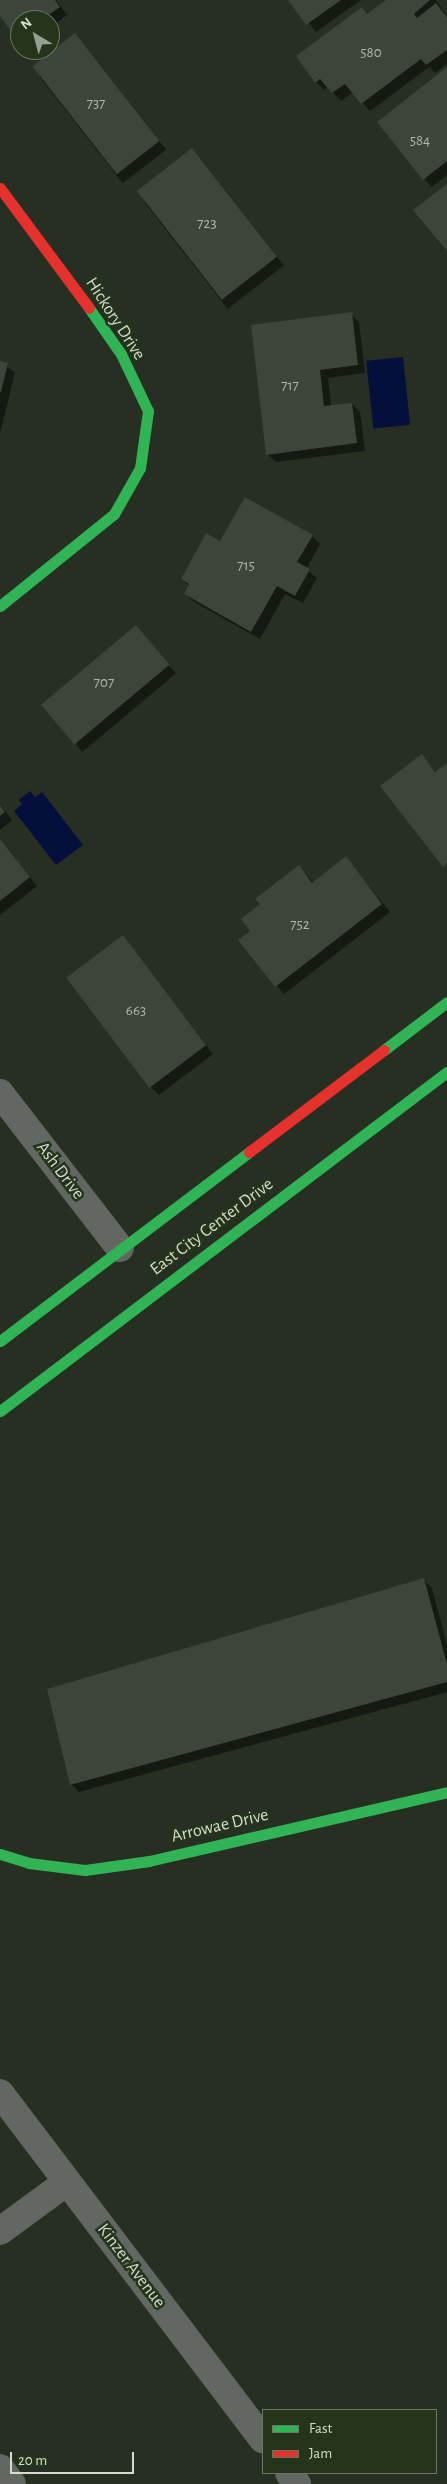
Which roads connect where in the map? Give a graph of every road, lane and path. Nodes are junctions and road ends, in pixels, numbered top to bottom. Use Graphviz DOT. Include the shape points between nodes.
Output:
graph roads {
  1 [pos="0,188"];
  2 [pos="0,606"];
  3 [pos="447,1002"];
  4 [pos="447,1072"];
  5 [pos="0,1093"];
  6 [pos="120,1248"];
  7 [pos="0,1341"];
  8 [pos="0,1411"];
  9 [pos="447,1792"];
  10 [pos="0,1854"];
  11 [pos="0,2093"];
  12 [pos="67,2182"];
  13 [pos="0,2231"];
  14 [pos="262,2438"];
  15 [pos="0,2468"];
  16 [pos="12,2484"];
  1 -- 2 [label="street, Hickory Drive" via="121,354 148,411 140,468 114,514"];
  3 -- 6 [label="street"];
  4 -- 8 [label="street, East City Center Drive"];
  5 -- 6 [label="street, Ash Drive"];
  6 -- 7 [label="street"];
  9 -- 10 [label="street, Arrowae Drive" via="149,1860 85,1870 29,1863"];
  11 -- 12 [label="street, Kinzer Avenue"];
  12 -- 13 [label="street"];
  12 -- 14 [label="street, Kinzer Avenue"];
  15 -- 16 [label="street"];
}
